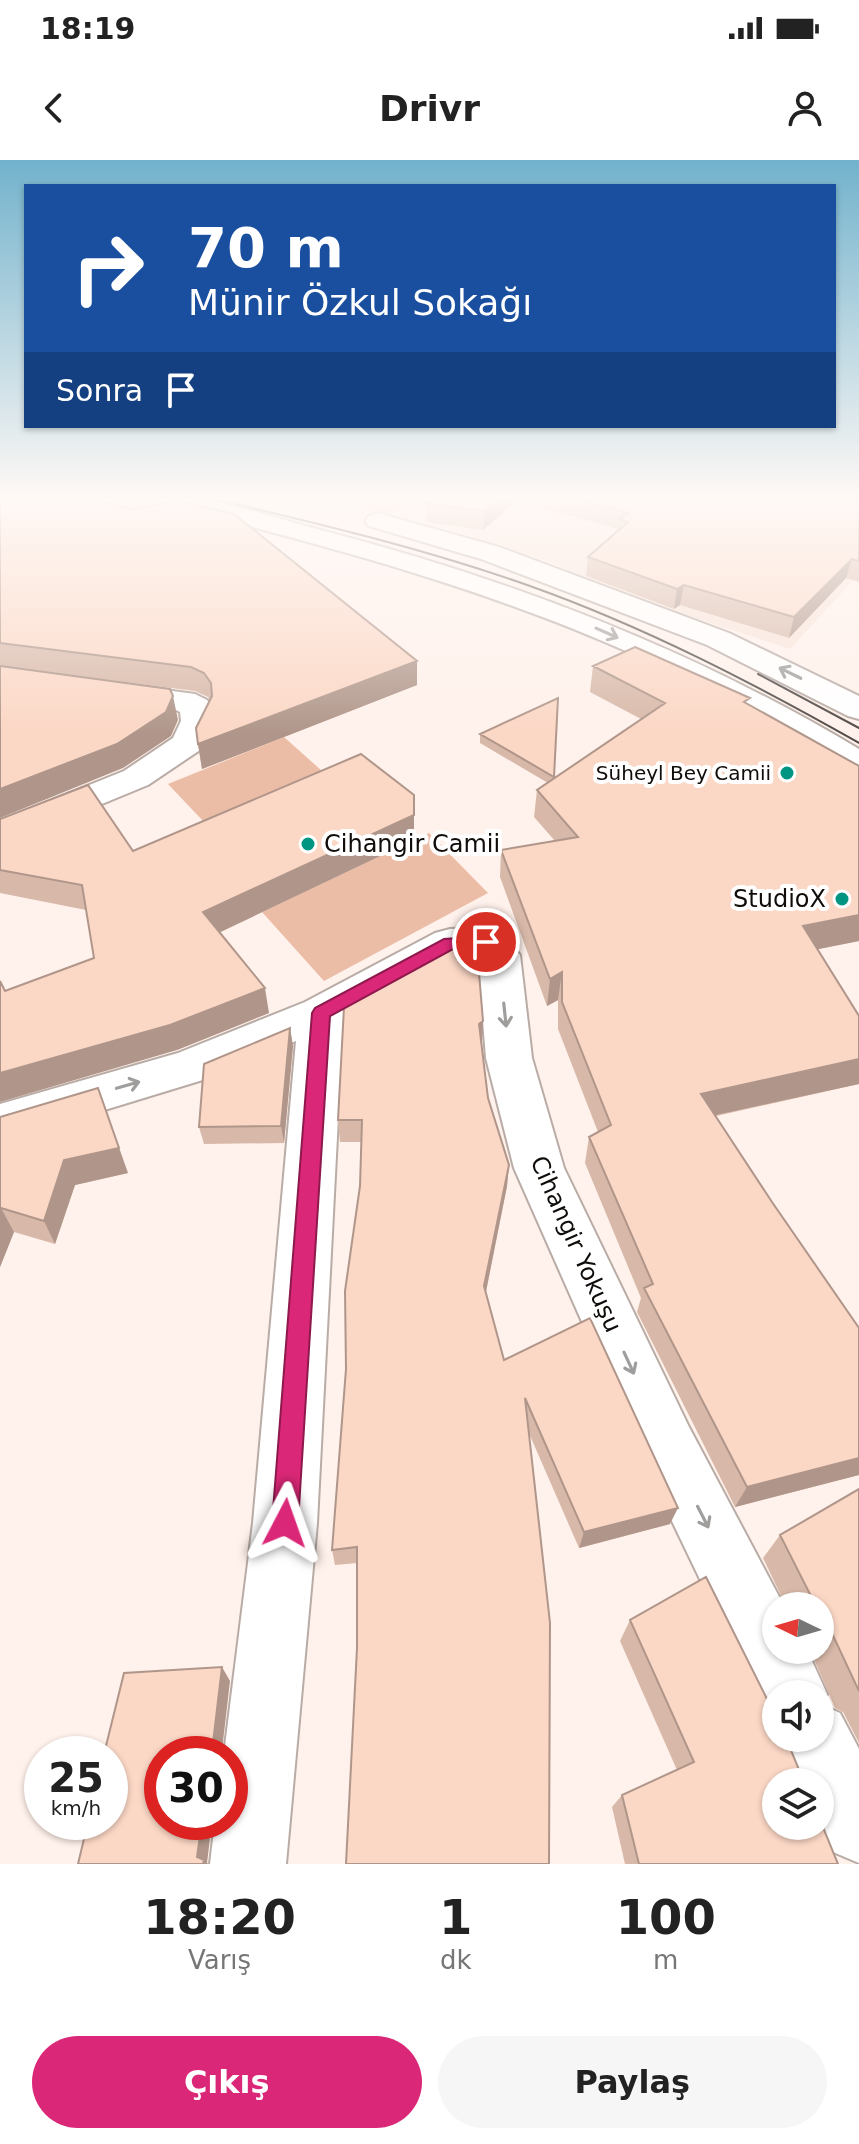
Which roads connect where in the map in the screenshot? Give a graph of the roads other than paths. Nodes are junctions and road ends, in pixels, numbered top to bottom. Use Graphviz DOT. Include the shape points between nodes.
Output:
graph roads {
  1 [pos="454,576"];
  2 [pos="553,576"];
  3 [pos="0,677"];
  4 [pos="859,709"];
  5 [pos="859,764"];
  6 [pos="0,834"];
  7 [pos="321,1013"];
  8 [pos="0,1123"];
  9 [pos="785,1680"];
  10 [pos="822,1752"];
  11 [pos="859,1826"];
  12 [pos="248,1864"];
  1 -- 5 [label="street, one-way" via="550,608 713,681"];
  4 -- 2 [label="street, one-way" via="718,639"];
  3 -- 6 [label="street" via="184,701 196,707 197,721 188,743 136,778"];
  8 -- 7 [label="street, one-way" via="190,1067"];
  7 -- 9 [label="street, Cihangir Yokuşu, one-way" via="450,943 486,942 499,955 509,1058 539,1168 668,1448"];
  7 -- 12 [label="street" via="285,1523"];
  10 -- 11 [label="street"];
}
